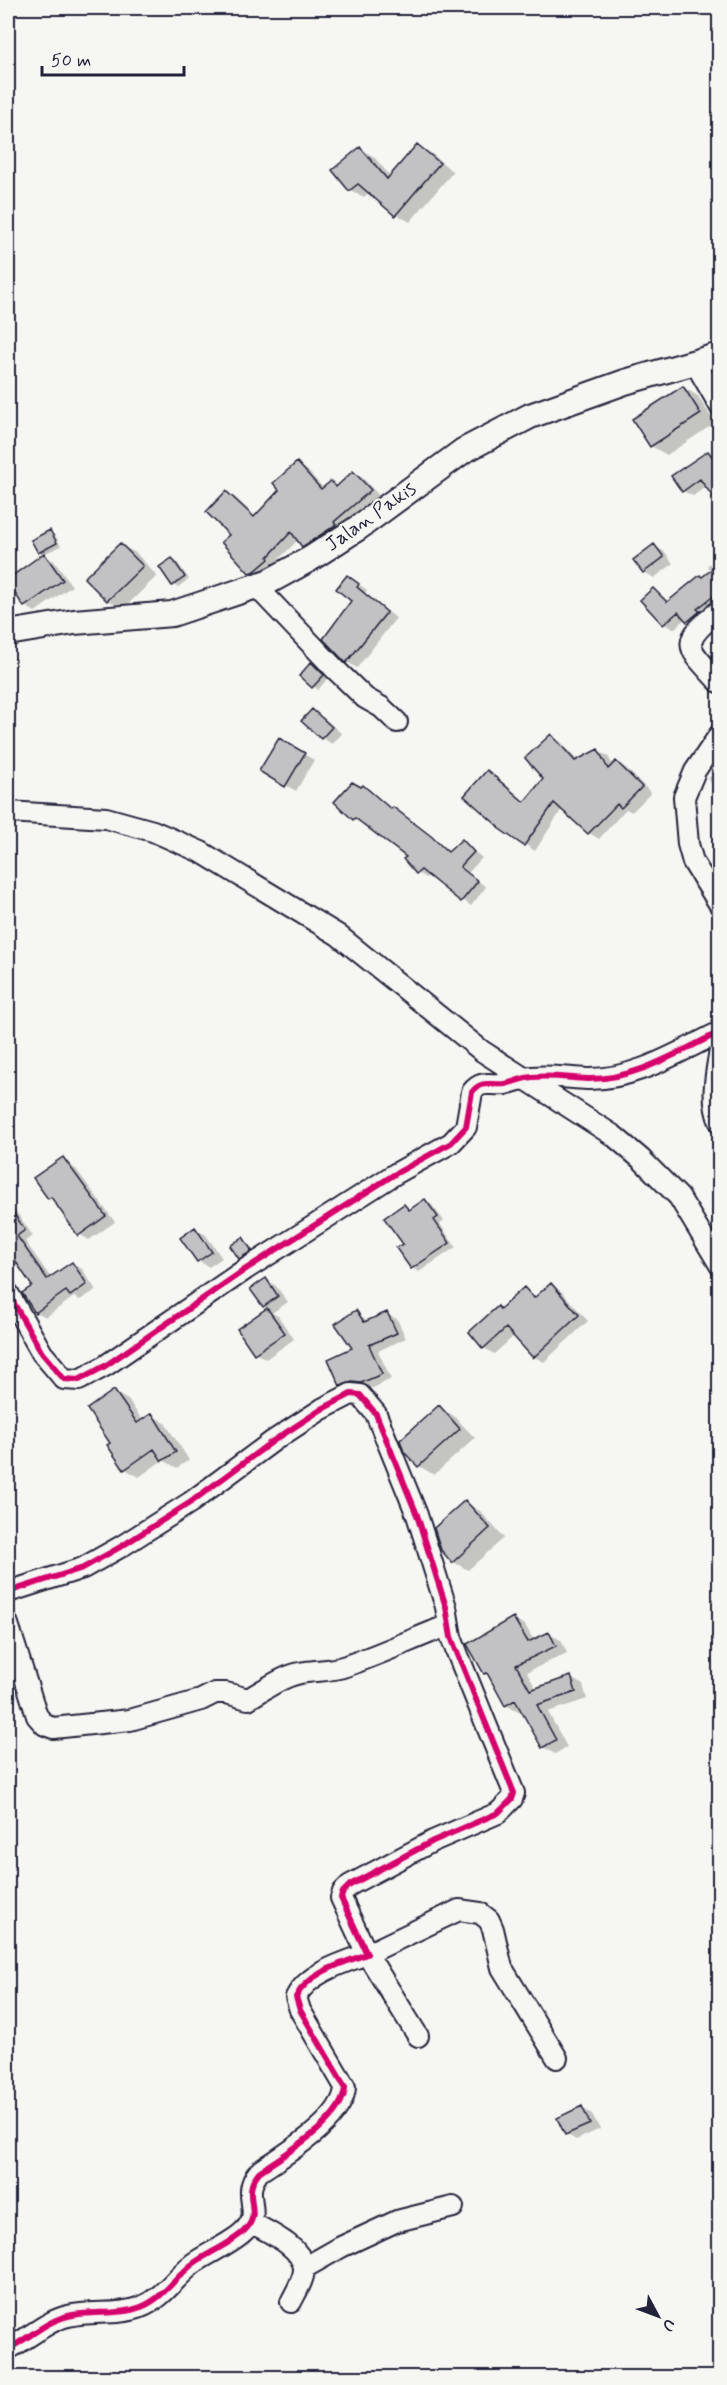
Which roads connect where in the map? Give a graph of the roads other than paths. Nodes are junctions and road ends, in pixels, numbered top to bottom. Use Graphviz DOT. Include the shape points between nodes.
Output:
graph roads {
  1 [pos="720,355"];
  2 [pos="694,361"];
  3 [pos="720,406"];
  4 [pos="256,586"];
  5 [pos="720,610"];
  6 [pos="8,633"];
  7 [pos="720,683"];
  8 [pos="397,722"];
  9 [pos="720,734"];
  10 [pos="8,812"];
  11 [pos="720,904"];
  12 [pos="720,1032"];
  13 [pos="720,1050"];
  14 [pos="525,1078"];
  15 [pos="720,1122"];
  16 [pos="720,1264"];
  17 [pos="8,1293"];
  18 [pos="8,1592"];
  19 [pos="8,1624"];
  20 [pos="449,1625"];
  21 [pos="367,1954"];
  22 [pos="418,2036"];
  23 [pos="557,2058"];
  24 [pos="453,2207"];
  25 [pos="251,2222"];
  26 [pos="304,2268"];
  27 [pos="291,2302"];
  28 [pos="8,2349"];
  1 -- 2 [label="street, Jalan Pakis"];
  2 -- 3 [label="street"];
  2 -- 4 [label="street, Jalan Pakis" via="530,416 463,452 310,559"];
  4 -- 6 [label="street, Jalan Pakis" via="172,614 74,622"];
  4 -- 8 [label="street" via="357,691"];
  5 -- 7 [label="street" via="696,628 691,640 695,656"];
  9 -- 11 [label="street" via="695,771 684,797 693,862"];
  10 -- 14 [label="street" via="106,818 153,831 201,852 338,935 482,1051"];
  12 -- 14 [label="street" via="624,1075"];
  13 -- 15 [label="street" via="715,1113"];
  14 -- 16 [label="street" via="641,1159 679,1197"];
  14 -- 17 [label="street" via="476,1087 470,1096 466,1127 451,1143 246,1269 90,1375 73,1380 59,1375"];
  18 -- 20 [label="street" via="83,1568 122,1546 322,1409 355,1394 370,1404 376,1414 413,1505"];
  19 -- 20 [label="street" via="37,1716 53,1728 130,1720 215,1693 248,1699 288,1677 344,1666"];
  20 -- 21 [label="street" via="512,1785 513,1797 498,1813 424,1846 343,1892 345,1909"];
  21 -- 22 [label="street"];
  21 -- 23 [label="street" via="459,1910 480,1912 493,1929 502,1968"];
  21 -- 25 [label="street" via="308,1981 296,1997 345,2087 344,2097 333,2116 252,2181"];
  24 -- 26 [label="street" via="397,2221"];
  25 -- 26 [label="street" via="294,2250"];
  25 -- 28 [label="street" via="244,2232 191,2265 174,2284 142,2307 65,2316"];
  26 -- 27 [label="street"];
}
